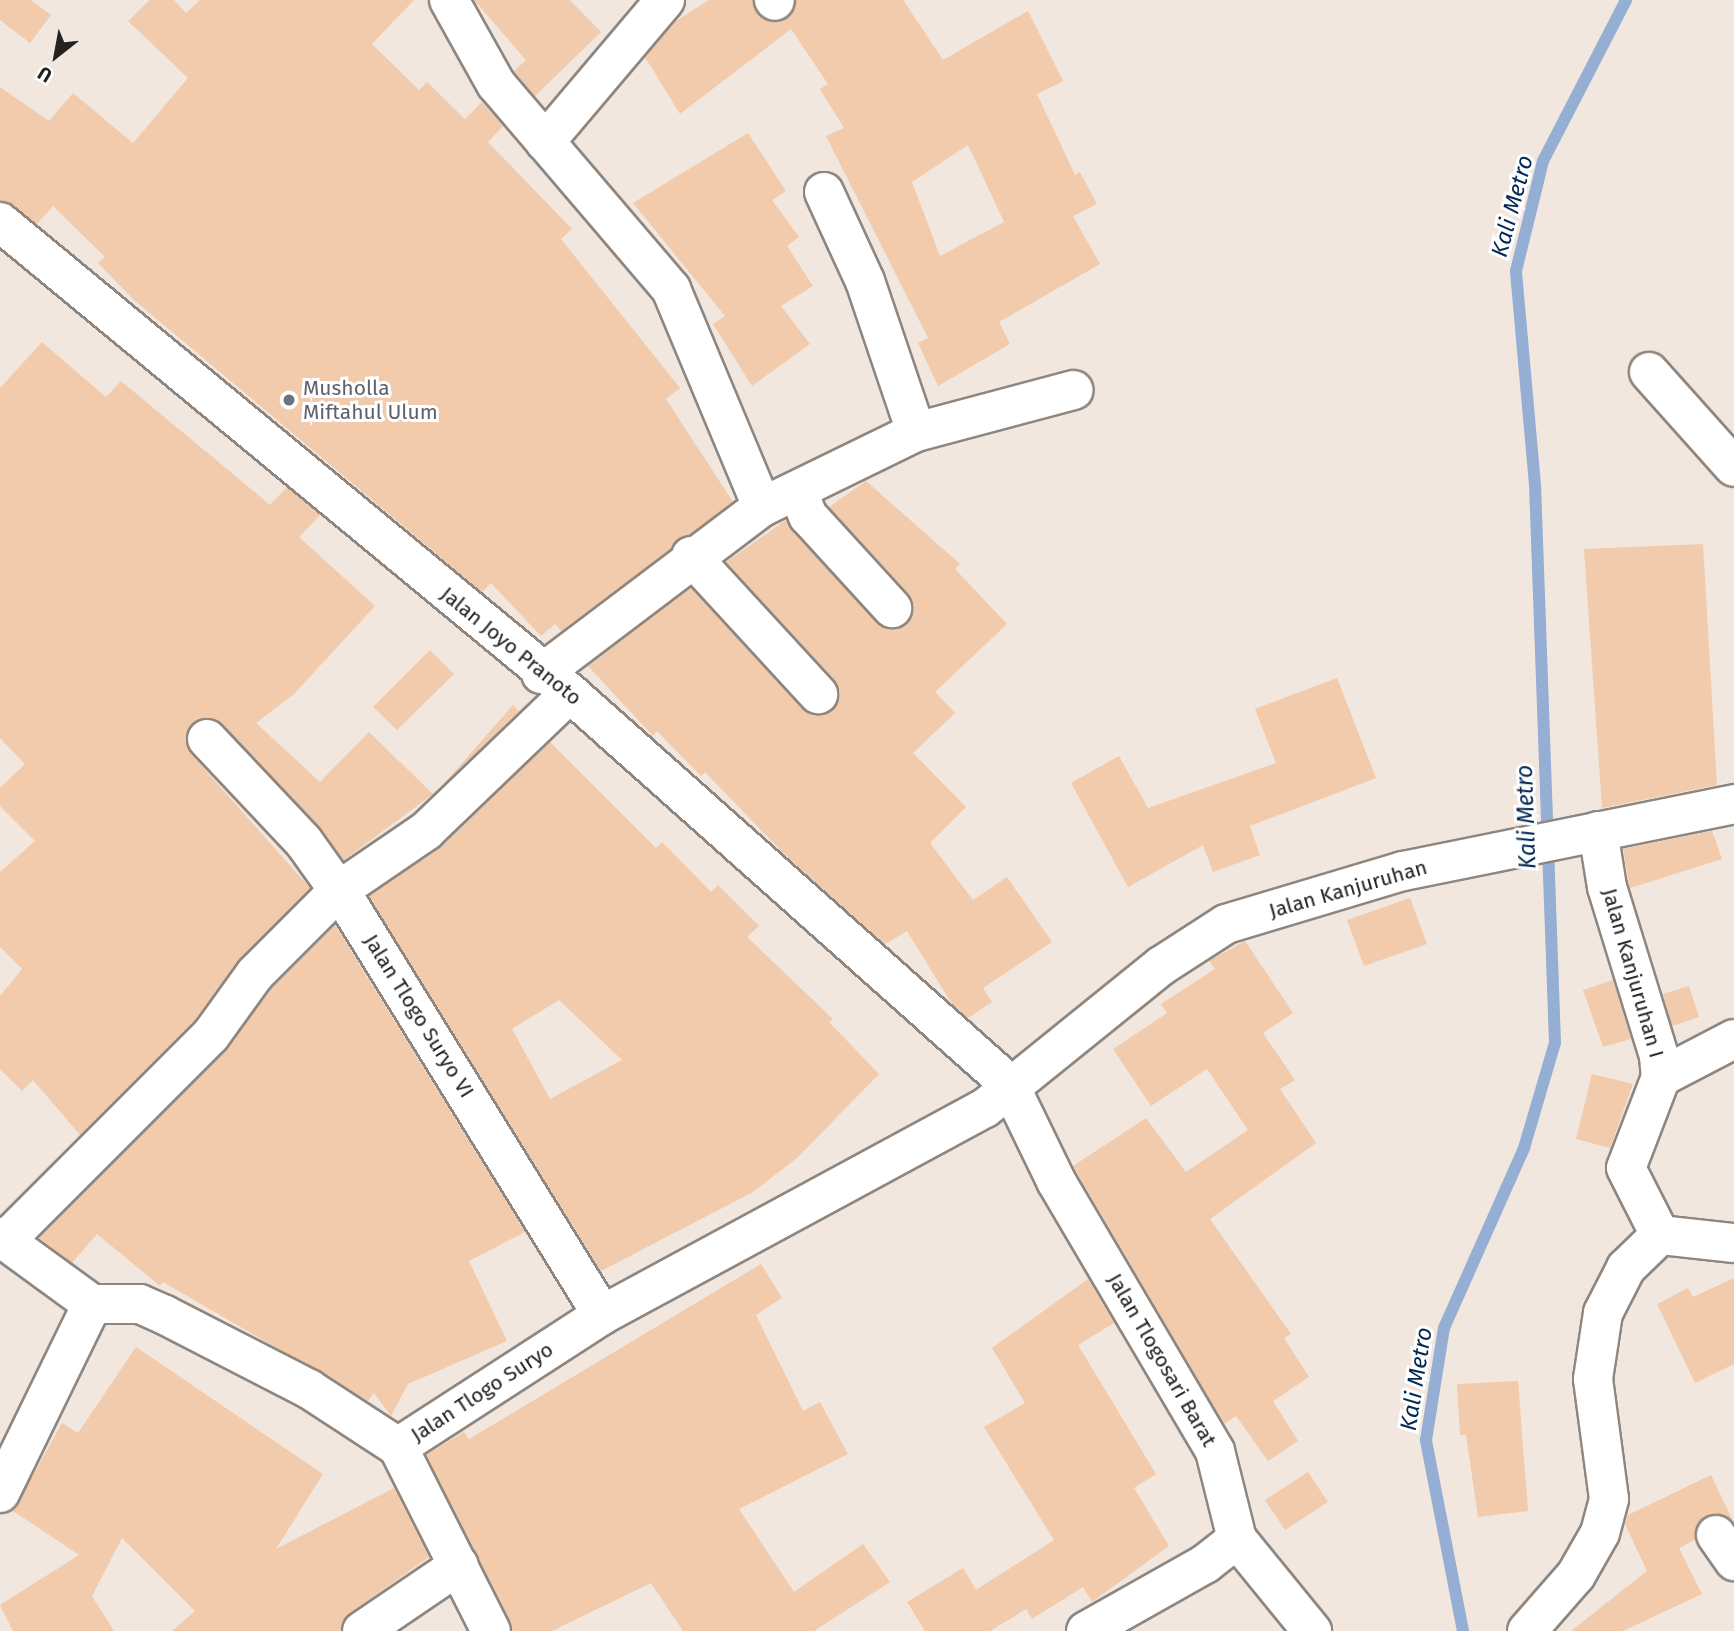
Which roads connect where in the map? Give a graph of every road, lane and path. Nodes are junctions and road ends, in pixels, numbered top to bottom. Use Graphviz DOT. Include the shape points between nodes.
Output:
graph roads {
  1 [pos="449,0"];
  2 [pos="665,0"];
  3 [pos="545,142"];
  4 [pos="824,192"];
  5 [pos="0,222"];
  6 [pos="1649,372"];
  7 [pos="1074,390"];
  8 [pos="916,432"];
  9 [pos="1734,467"];
  10 [pos="799,494"];
  11 [pos="762,506"];
  12 [pos="691,556"];
  13 [pos="892,608"];
  14 [pos="555,683"];
  15 [pos="818,694"];
  16 [pos="207,738"];
  17 [pos="1734,804"];
  18 [pos="1591,832"];
  19 [pos="338,891"];
  20 [pos="1734,1039"];
  21 [pos="1661,1077"];
  22 [pos="1009,1084"];
  23 [pos="1660,1235"];
  24 [pos="3,1239"];
  25 [pos="1734,1242"];
  26 [pos="92,1304"];
  27 [pos="602,1315"];
  28 [pos="398,1447"];
  29 [pos="0,1493"];
  30 [pos="1237,1539"];
  31 [pos="459,1565"];
  32 [pos="1532,1627"];
  33 [pos="362,1631"];
  34 [pos="491,1631"];
  35 [pos="1086,1631"];
  36 [pos="1312,1631"];
  1 -- 3 [label="street" via="490,76"];
  2 -- 3 [label="street"];
  3 -- 11 [label="street" via="671,289"];
  4 -- 8 [label="street" via="864,281"];
  5 -- 14 [label="street, Jalan Joyo Pranoto" via="194,377"];
  6 -- 9 [label="street"];
  7 -- 8 [label="street"];
  8 -- 10 [label="street"];
  10 -- 11 [label="street"];
  10 -- 13 [label="street" via="808,516"];
  11 -- 12 [label="street"];
  12 -- 14 [label="street"];
  12 -- 15 [label="street"];
  14 -- 19 [label="street" via="426,831"];
  14 -- 22 [label="street, Jalan Joyo Pranoto"];
  16 -- 19 [label="street, Jalan Tlogo Suryo VI" via="304,842"];
  17 -- 18 [label="street, Jalan Kanjuruhan"];
  18 -- 21 [label="street, Jalan Kanjuruhan I" via="1652,1027"];
  18 -- 22 [label="street, Jalan Kanjuruhan" via="1488,851 1226,924 1161,966"];
  19 -- 24 [label="street" via="255,974 211,1035"];
  19 -- 27 [label="street, Jalan Tlogo Suryo VI"];
  20 -- 21 [label="street"];
  21 -- 23 [label="street, Jalan Kanjuruhan I" via="1626,1168"];
  22 -- 27 [label="street, Jalan Tlogo Suryo" via="985,1108"];
  22 -- 30 [label="street, Jalan Tlogosari Barat" via="1056,1181 1215,1451"];
  23 -- 25 [label="street"];
  23 -- 32 [label="street" via="1626,1268 1603,1312 1592,1378 1608,1485 1600,1533 1576,1575"];
  24 -- 26 [label="street"];
  26 -- 28 [label="street, Jalan Tlogo Suryo" via="140,1304 165,1315 309,1389"];
  26 -- 29 [label="street"];
  27 -- 28 [label="street, Jalan Tlogo Suryo"];
  28 -- 31 [label="street"];
  30 -- 35 [label="street" via="1205,1564"];
  30 -- 36 [label="street, Jalan Tlogosari Barat"];
  31 -- 33 [label="street"];
  31 -- 34 [label="street"];
}
